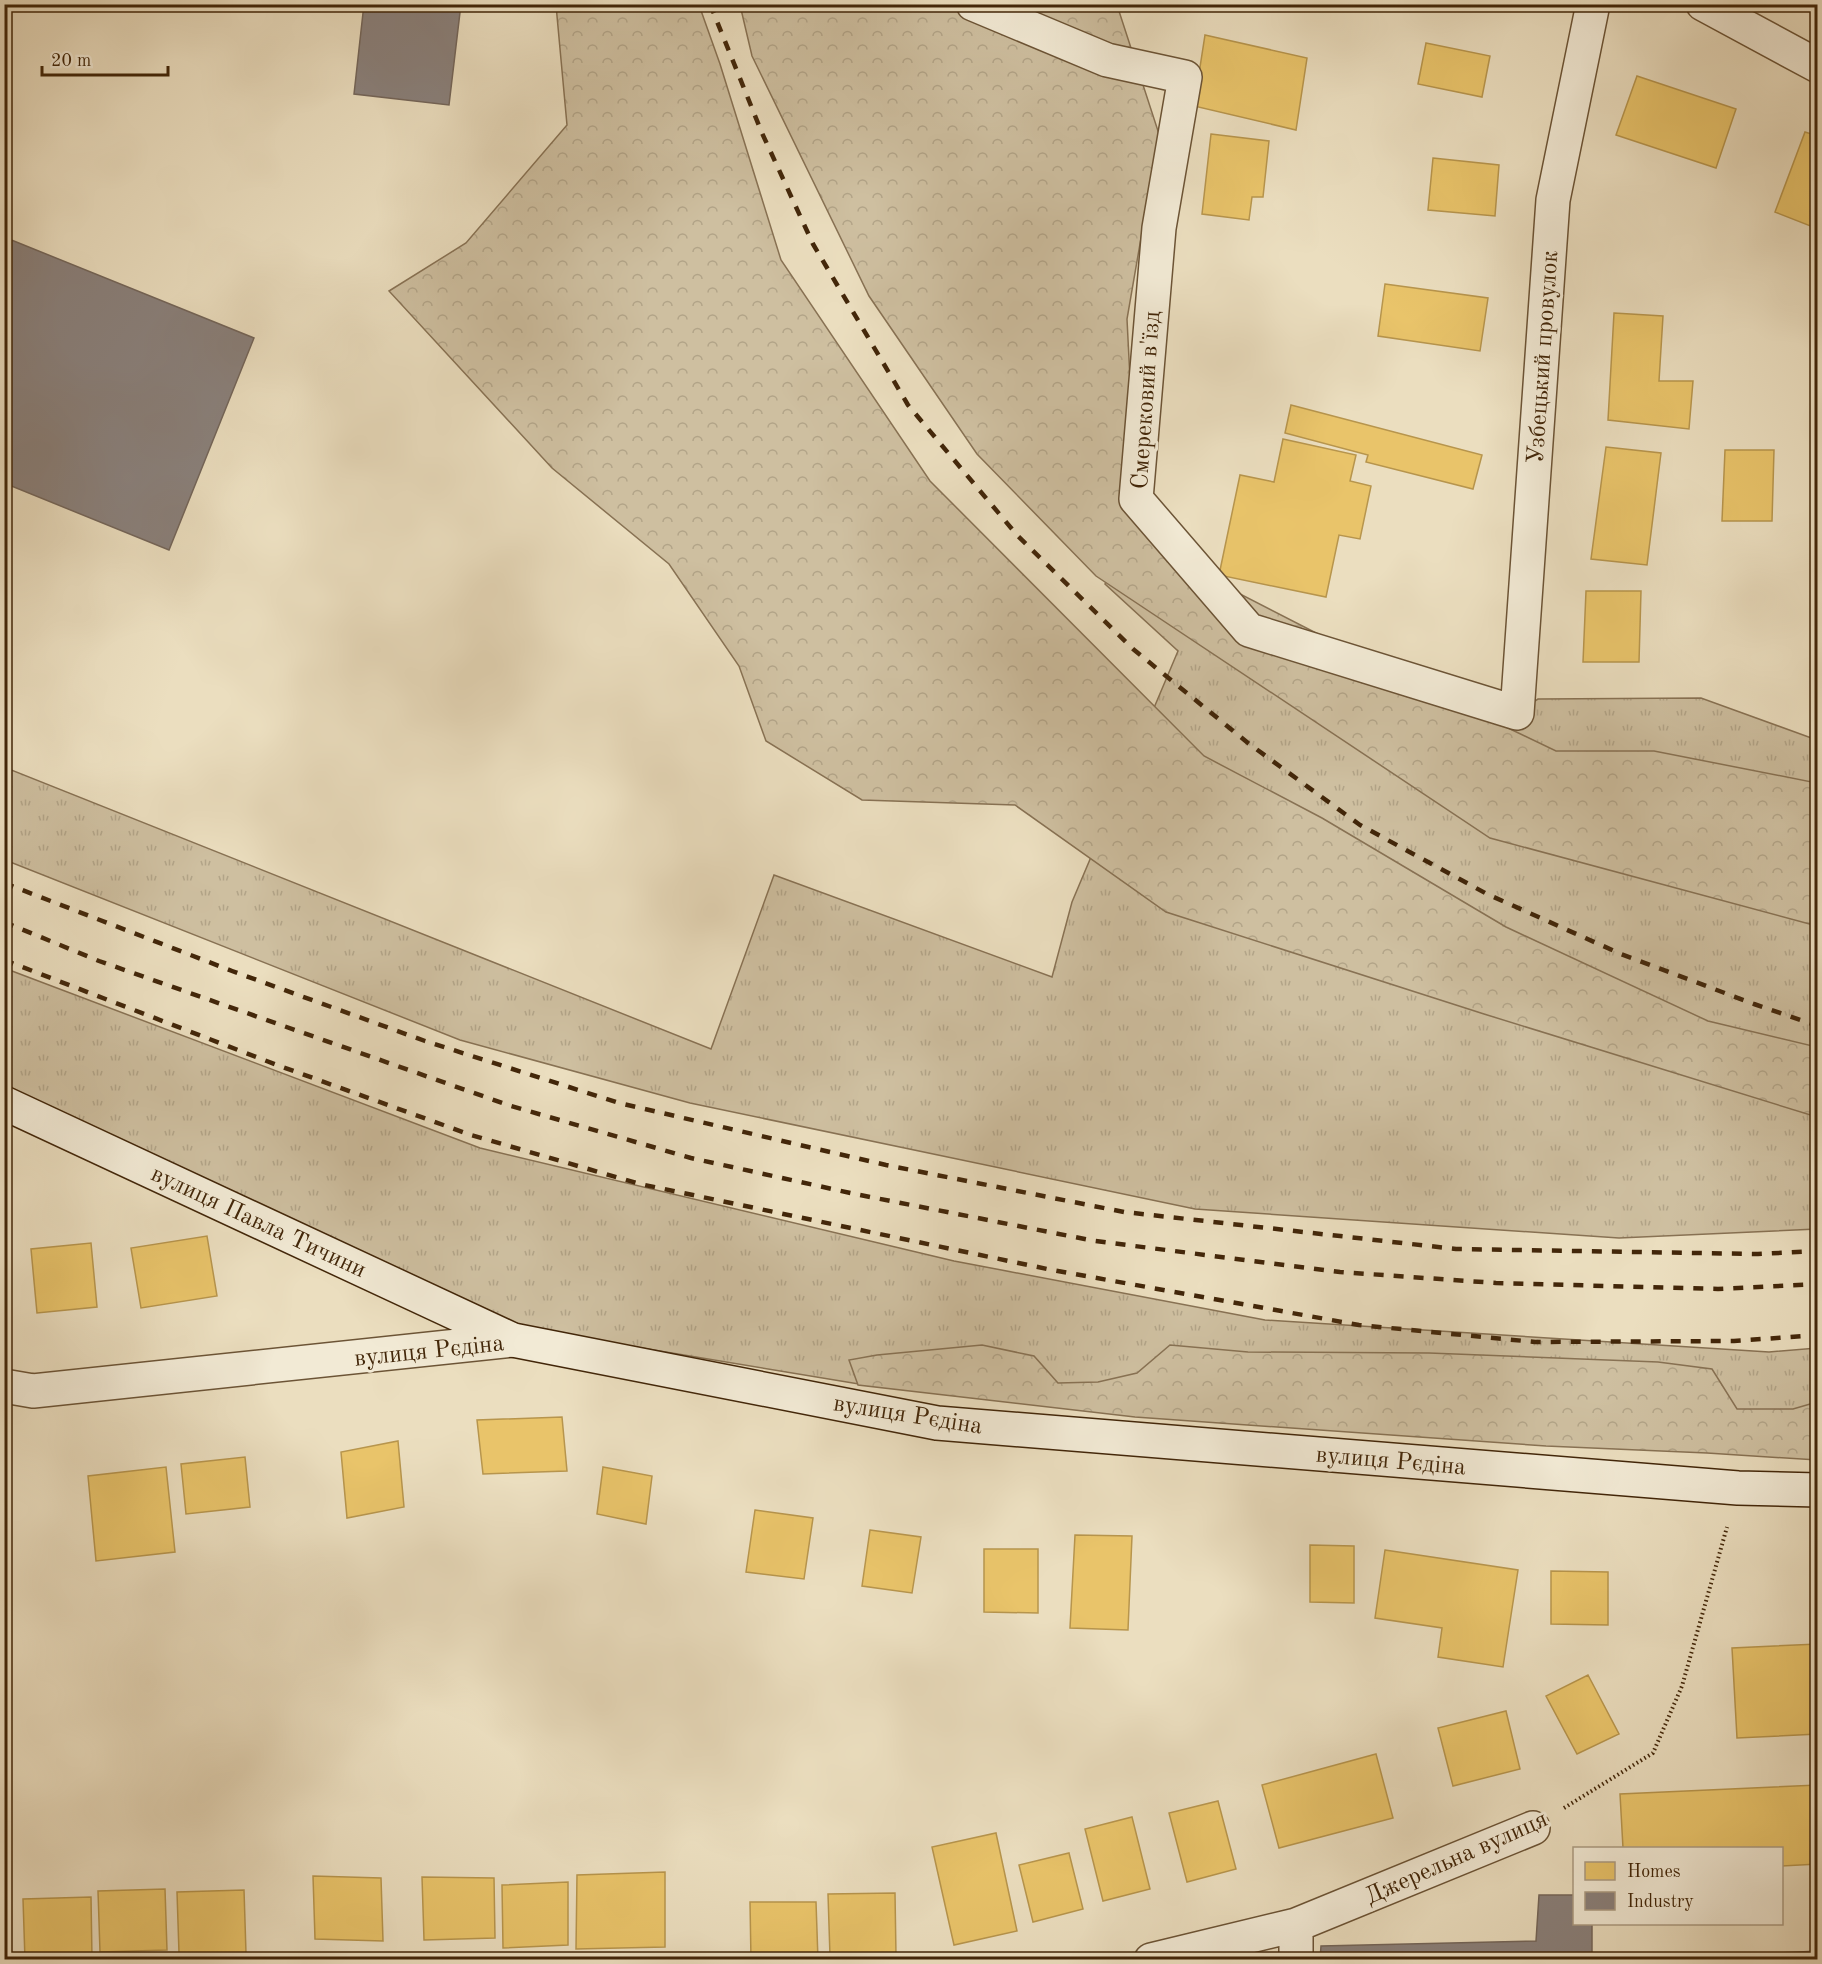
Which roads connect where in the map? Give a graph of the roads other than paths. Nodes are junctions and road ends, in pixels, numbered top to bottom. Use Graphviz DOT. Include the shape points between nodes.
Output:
graph roads {
  1 [pos="973,4"];
  2 [pos="1593,4"];
  3 [pos="1703,4"];
  4 [pos="1818,66"];
  5 [pos="1516,712"];
  6 [pos="4,1102"];
  7 [pos="513,1340"];
  8 [pos="4,1386"];
  9 [pos="1818,1490"];
  10 [pos="1533,1828"];
  11 [pos="1296,1925"];
  12 [pos="1151,1959"];
  13 [pos="1296,1959"];
  1 -- 5 [label="street, Смерековий в'їзд" via="1107,60 1185,77 1159,228 1136,499 1249,630"];
  2 -- 5 [label="street, Узбецький провулок" via="1553,200"];
  3 -- 4 [label="street"];
  6 -- 7 [label="street, вулиця Павла Тичини"];
  7 -- 8 [label="street, вулиця Рєдіна" via="33,1391"];
  7 -- 9 [label="street, вулиця Рєдіна" via="937,1423 1738,1488"];
  10 -- 11 [label="street, Джерельна вулиця"];
  11 -- 12 [label="street, Джерельна вулиця"];
  11 -- 13 [label="street"];
}
